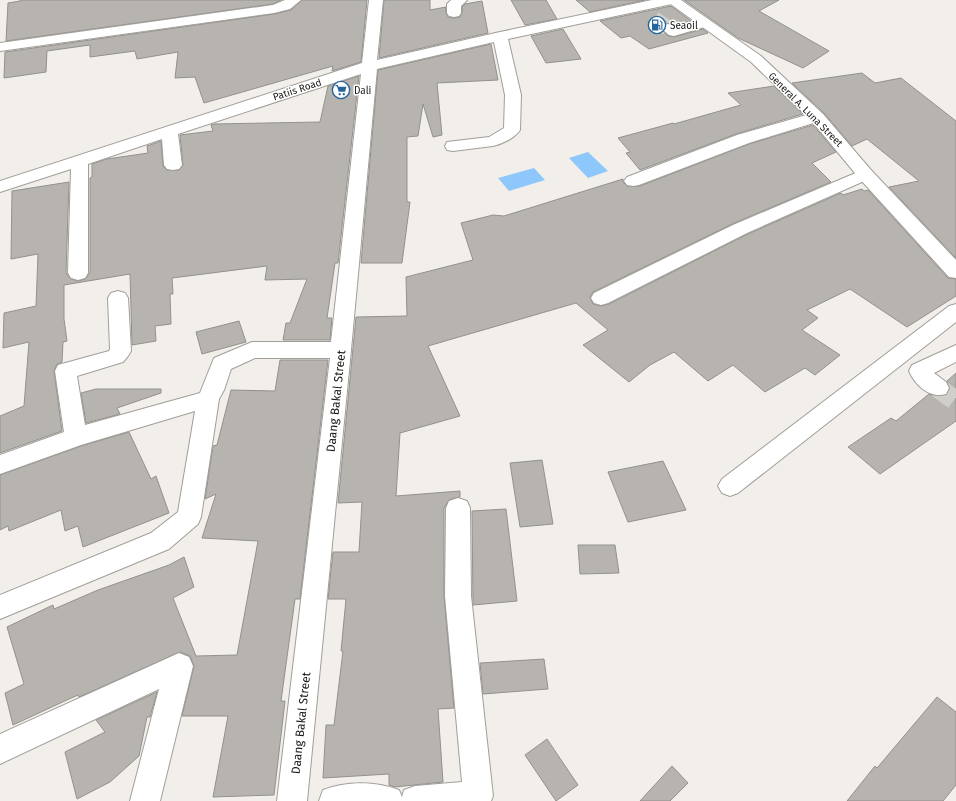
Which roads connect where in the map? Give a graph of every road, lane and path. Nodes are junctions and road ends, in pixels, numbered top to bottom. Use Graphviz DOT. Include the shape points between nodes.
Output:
graph roads {
  1 [pos="294,0"];
  2 [pos="376,0"];
  3 [pos="460,0"];
  4 [pos="672,0"];
  5 [pos="639,7"];
  6 [pos="454,13"];
  7 [pos="654,19"];
  8 [pos="703,22"];
  9 [pos="668,28"];
  10 [pos="500,36"];
  11 [pos="0,47"];
  12 [pos="369,66"];
  13 [pos="817,117"];
  14 [pos="169,131"];
  15 [pos="453,146"];
  16 [pos="80,160"];
  17 [pos="173,165"];
  18 [pos="864,174"];
  19 [pos="633,181"];
  20 [pos="0,187"];
  21 [pos="956,272"];
  22 [pos="78,273"];
  23 [pos="118,298"];
  24 [pos="602,298"];
  25 [pos="953,318"];
  26 [pos="341,350"];
  27 [pos="956,353"];
  28 [pos="938,388"];
  29 [pos="208,399"];
  30 [pos="76,437"];
  31 [pos="0,466"];
  32 [pos="730,486"];
  33 [pos="458,508"];
  34 [pos="0,607"];
  35 [pos="0,749"];
  36 [pos="146,801"];
  37 [pos="292,801"];
  38 [pos="334,801"];
  39 [pos="388,801"];
  40 [pos="415,801"];
  1 -- 11 [label="street" via="274,9"];
  2 -- 12 [label="street, Daang Bakal Street"];
  3 -- 6 [label="street" via="454,4"];
  4 -- 5 [label="street, Patiis Road"];
  4 -- 8 [label="street, General A. Luna Street"];
  5 -- 7 [label="street"];
  5 -- 10 [label="street, Patiis Road"];
  8 -- 9 [label="street" via="674,32"];
  8 -- 13 [label="street, General A. Luna Street" via="756,59"];
  10 -- 12 [label="street, Patiis Road"];
  10 -- 15 [label="street" via="513,95 512,130 493,141"];
  12 -- 14 [label="street, Patiis Road"];
  12 -- 26 [label="street, Daang Bakal Street"];
  13 -- 18 [label="street, General A. Luna Street"];
  13 -- 19 [label="street" via="743,139"];
  14 -- 16 [label="street, Patiis Road"];
  14 -- 17 [label="street"];
  16 -- 20 [label="street, Patiis Road"];
  16 -- 22 [label="street"];
  18 -- 21 [label="street, General A. Luna Street"];
  18 -- 24 [label="street" via="740,229"];
  23 -- 30 [label="street" via="121,351 116,357 66,371"];
  25 -- 32 [label="street"];
  26 -- 29 [label="street" via="252,350 222,364"];
  26 -- 37 [label="street, Daang Bakal Street"];
  27 -- 28 [label="street" via="920,371 922,376"];
  29 -- 30 [label="street"];
  29 -- 34 [label="street" via="189,517 160,541"];
  30 -- 31 [label="street"];
  33 -- 40 [label="street" via="458,596 478,796"];
  35 -- 36 [label="street" via="179,666"];
  38 -- 39 [label="street" via="347,798"];
}
